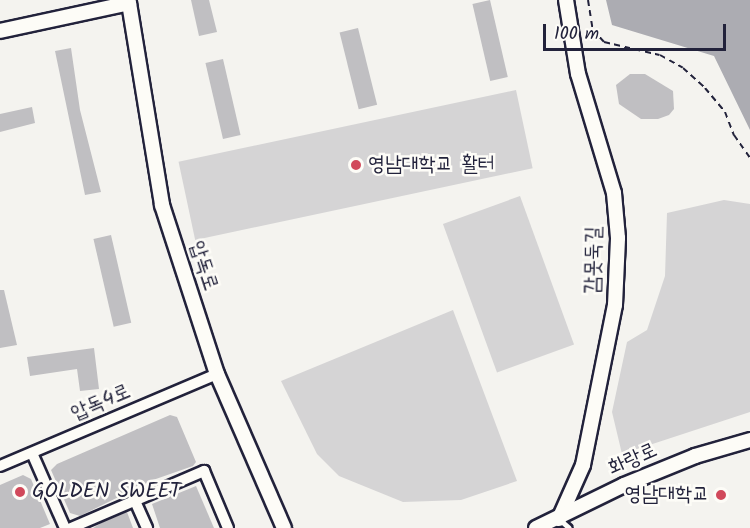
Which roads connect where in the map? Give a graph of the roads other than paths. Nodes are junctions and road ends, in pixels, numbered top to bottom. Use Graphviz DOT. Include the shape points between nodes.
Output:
graph roads {
  1 [pos="566,0"];
  2 [pos="131,1"];
  3 [pos="0,31"];
  4 [pos="218,374"];
  5 [pos="750,440"];
  6 [pos="32,453"];
  7 [pos="0,465"];
  8 [pos="135,501"];
  9 [pos="564,524"];
  10 [pos="65,528"];
  11 [pos="71,528"];
  12 [pos="147,528"];
  13 [pos="228,528"];
  14 [pos="284,528"];
  15 [pos="536,528"];
  1 -- 9 [label="street, 감못둑길" via="578,75 614,193 618,238 615,305 582,465"];
  2 -- 3 [label="street"];
  2 -- 4 [label="street, 압독로" via="162,205"];
  4 -- 6 [label="street, 압독4로"];
  4 -- 14 [label="street, 압독로"];
  5 -- 9 [label="street, 화랑로" via="654,473"];
  6 -- 7 [label="street, 압독4로"];
  6 -- 10 [label="street"];
  8 -- 11 [label="street"];
  8 -- 12 [label="street"];
  8 -- 13 [label="street" via="204,471"];
  9 -- 15 [label="street, 화랑로"];
}
